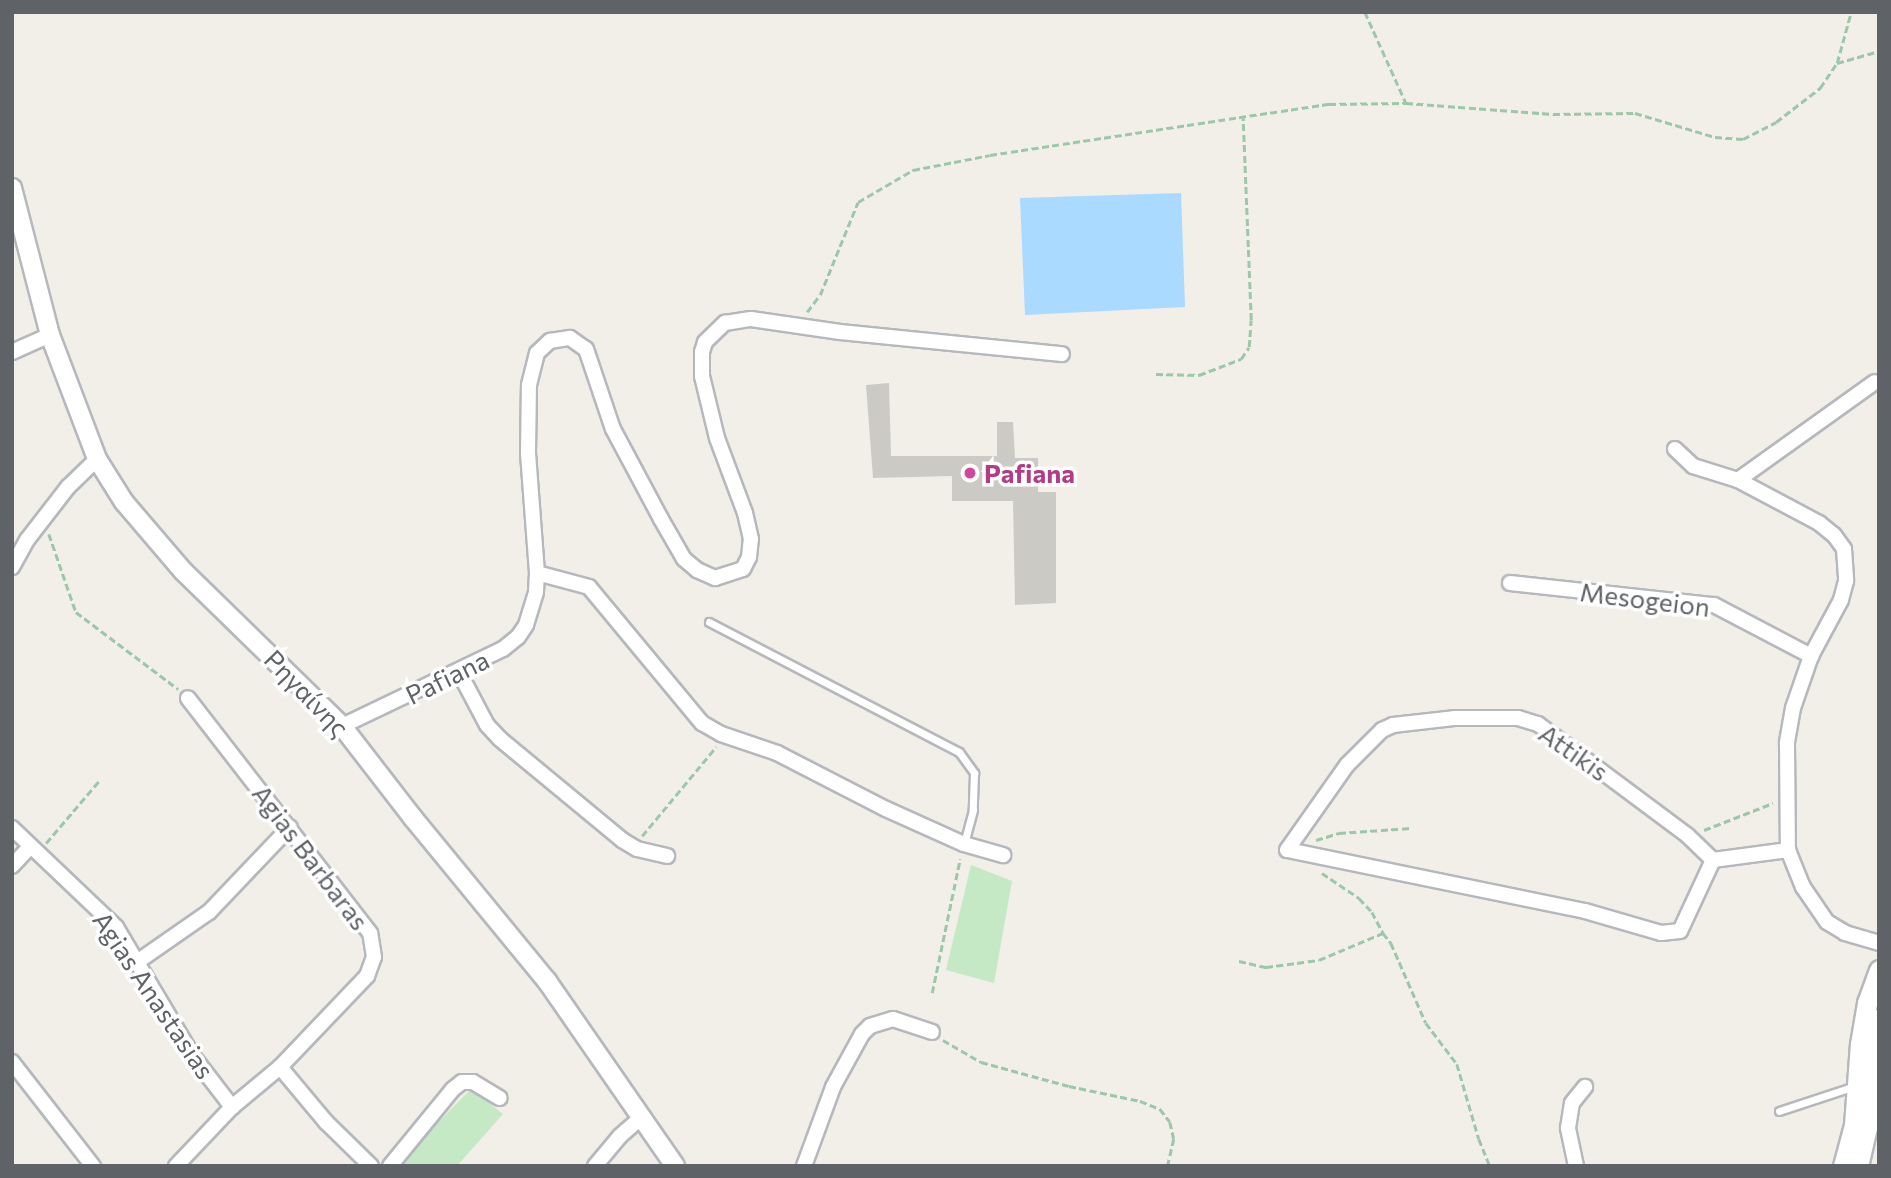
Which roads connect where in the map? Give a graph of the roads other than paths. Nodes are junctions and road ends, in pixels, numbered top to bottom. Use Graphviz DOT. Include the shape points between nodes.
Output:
graph roads {
  1 [pos="12,188"];
  2 [pos="50,335"];
  3 [pos="12,352"];
  4 [pos="1062,354"];
  5 [pos="1875,382"];
  6 [pos="1675,449"];
  7 [pos="97,459"];
  8 [pos="1738,480"];
  9 [pos="12,568"];
  10 [pos="537,573"];
  11 [pos="1510,583"];
  12 [pos="709,622"];
  13 [pos="1811,656"];
  14 [pos="459,672"];
  15 [pos="188,698"];
  16 [pos="342,726"];
  17 [pos="290,827"];
  18 [pos="12,828"];
  19 [pos="964,844"];
  20 [pos="33,850"];
  21 [pos="1788,850"];
  22 [pos="1003,855"];
  23 [pos="667,856"];
  24 [pos="1713,860"];
  25 [pos="12,866"];
  26 [pos="1879,943"];
  27 [pos="137,962"];
  28 [pos="1878,971"];
  29 [pos="1879,979"];
  30 [pos="1879,1019"];
  31 [pos="932,1032"];
  32 [pos="12,1062"];
  33 [pos="280,1067"];
  34 [pos="1584,1087"];
  35 [pos="1869,1089"];
  36 [pos="500,1098"];
  37 [pos="232,1107"];
  38 [pos="1779,1111"];
  39 [pos="643,1116"];
  40 [pos="93,1166"];
  41 [pos="176,1166"];
  42 [pos="371,1166"];
  43 [pos="390,1166"];
  44 [pos="595,1166"];
  45 [pos="675,1166"];
  46 [pos="804,1166"];
  47 [pos="1576,1166"];
  48 [pos="1843,1166"];
  49 [pos="1858,1166"];
  1 -- 2 [label="street, Ρηγαίνης"];
  2 -- 3 [label="street"];
  2 -- 7 [label="street, Ρηγαίνης"];
  4 -- 10 [label="street, Pafiana" via="737,319 714,331 702,352 707,402 751,539 743,569 715,578 684,559 613,429 586,349 579,341 561,337 543,346 529,385 528,453"];
  5 -- 8 [label="street"];
  6 -- 8 [label="street" via="1693,466"];
  7 -- 9 [label="street" via="44,518"];
  7 -- 16 [label="street, Ρηγαίνης" via="150,535"];
  8 -- 13 [label="street" via="1819,523 1844,549 1846,581 1841,600"];
  10 -- 14 [label="street, Pafiana" via="532,610 517,637"];
  10 -- 19 [label="street" via="589,587 702,723 777,753"];
  11 -- 13 [label="street, Mesogeion" via="1714,605"];
  12 -- 19 [label="lane" via="959,752 974,774 974,802"];
  13 -- 21 [label="street" via="1793,708 1787,743"];
  14 -- 16 [label="street, Pafiana"];
  14 -- 23 [label="street" via="493,733 622,840"];
  15 -- 17 [label="street, Agias Barbaras"];
  16 -- 39 [label="street, Ρηγαίνης" via="547,981"];
  17 -- 27 [label="street" via="209,912"];
  17 -- 33 [label="street, Agias Barbaras" via="370,933 374,957 367,976"];
  18 -- 20 [label="street, Agias Anastasias"];
  19 -- 22 [label="street"];
  20 -- 25 [label="street"];
  20 -- 27 [label="street, Agias Anastasias" via="116,927"];
  21 -- 24 [label="street"];
  21 -- 26 [label="street" via="1803,887 1827,922"];
  24 -- 24 [label="street, Attikis" via="1558,737 1518,718 1454,718 1393,725 1369,740 1347,765 1287,850 1585,911 1661,933 1680,931"];
  27 -- 37 [label="street, Agias Anastasias" via="192,1055"];
  28 -- 29 [label="main road"];
  28 -- 35 [label="main road" via="1867,1003"];
  30 -- 35 [label="main road"];
  31 -- 46 [label="street" via="893,1019 870,1026 862,1034 834,1087"];
  32 -- 40 [label="street"];
  33 -- 37 [label="street, Agias Barbaras"];
  33 -- 42 [label="street"];
  34 -- 47 [label="street" via="1572,1103 1568,1128"];
  35 -- 38 [label="lane"];
  35 -- 48 [label="main road"];
  35 -- 49 [label="main road"];
  36 -- 43 [label="street" via="473,1082 463,1082"];
  37 -- 41 [label="street, Agias Barbaras"];
  39 -- 44 [label="street"];
  39 -- 45 [label="street, Ρηγαίνης"];
}
